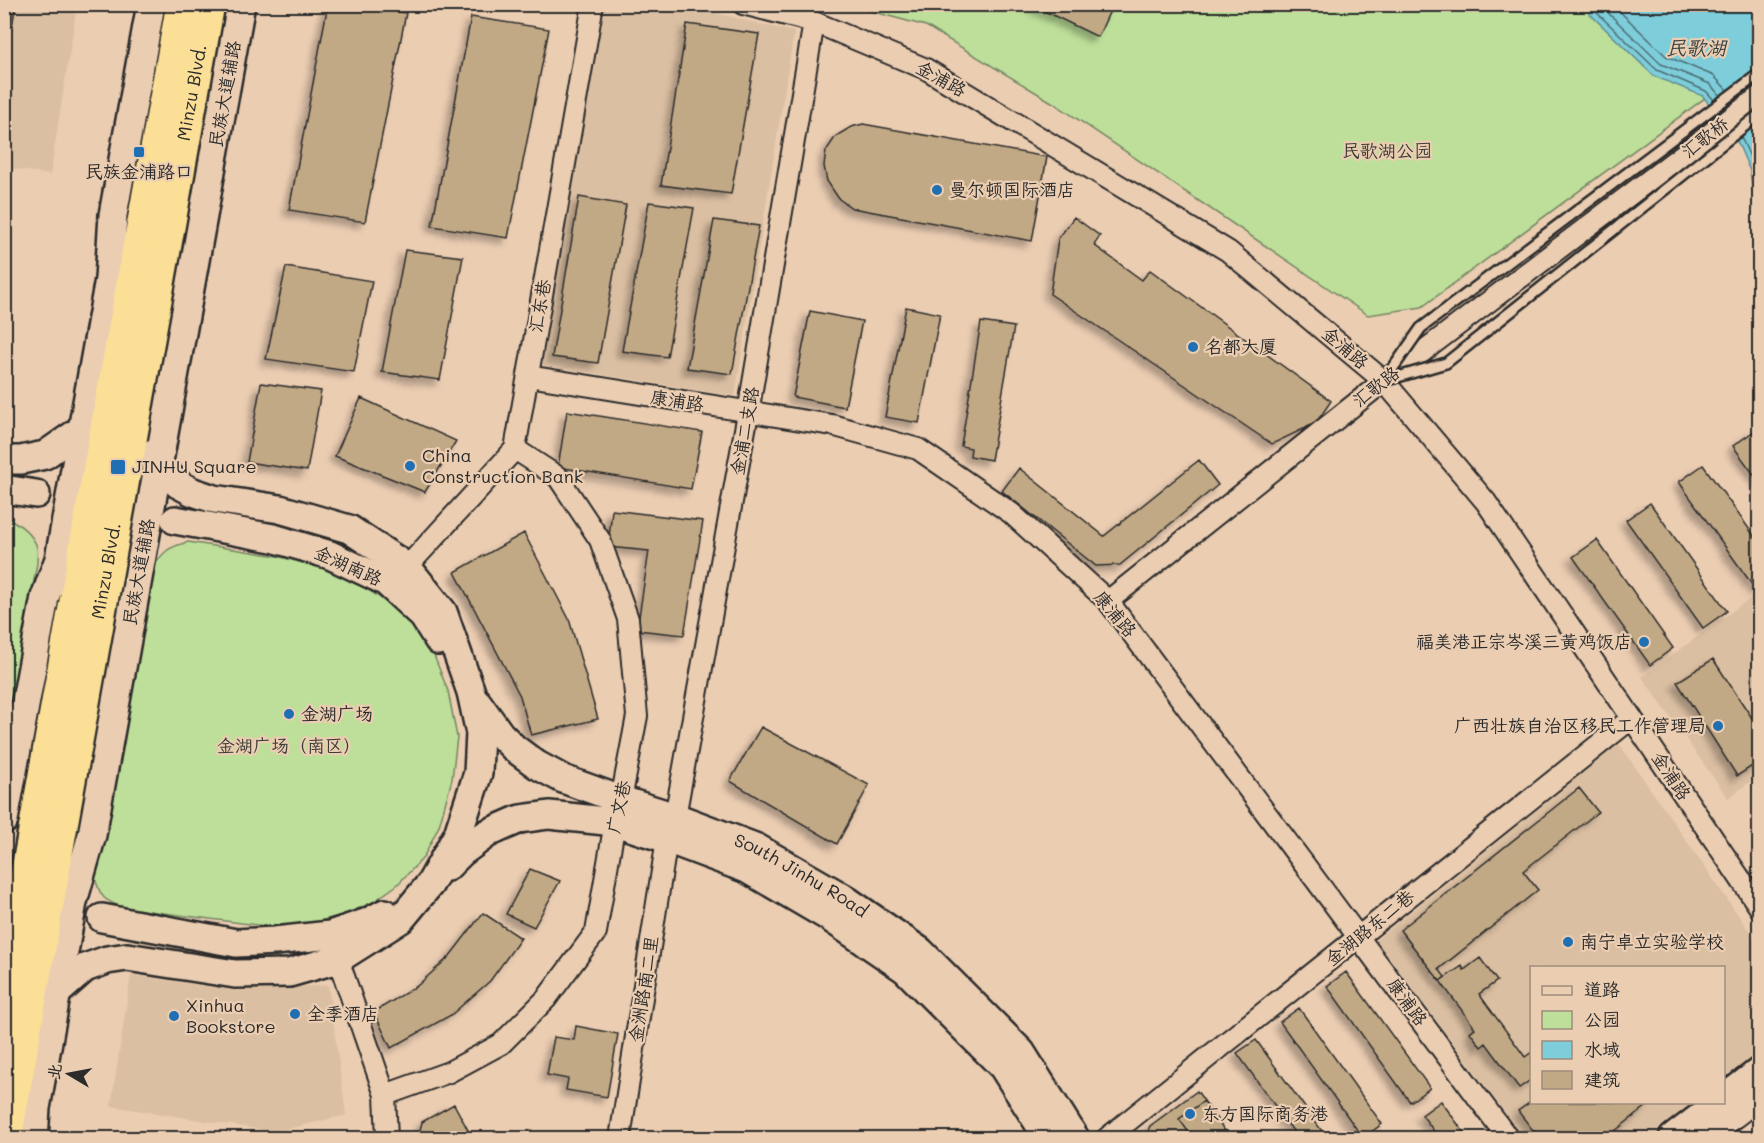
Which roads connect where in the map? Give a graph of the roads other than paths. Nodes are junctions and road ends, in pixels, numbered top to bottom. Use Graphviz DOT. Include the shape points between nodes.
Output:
graph roads {
  1 [pos="151,4"];
  2 [pos="183,4"];
  3 [pos="208,4"];
  4 [pos="241,4"];
  5 [pos="593,4"];
  6 [pos="743,4"];
  7 [pos="814,22"];
  8 [pos="1760,73"];
  9 [pos="1760,96"];
  10 [pos="1760,114"];
  11 [pos="1650,180"];
  12 [pos="528,376"];
  13 [pos="1384,381"];
  14 [pos="124,406"];
  15 [pos="748,413"];
  16 [pos="82,430"];
  17 [pos="515,449"];
  18 [pos="4,460"];
  19 [pos="158,467"];
  20 [pos="4,489"];
  21 [pos="36,494"];
  22 [pos="175,520"];
  23 [pos="407,567"];
  24 [pos="1108,601"];
  25 [pos="471,692"];
  26 [pos="1632,718"];
  27 [pos="618,811"];
  28 [pos="4,820"];
  29 [pos="671,828"];
  30 [pos="430,884"];
  31 [pos="1760,908"];
  32 [pos="102,918"];
  33 [pos="1359,937"];
  34 [pos="338,958"];
  35 [pos="56,992"];
  36 [pos="14,1016"];
  37 [pos="1760,1071"];
  38 [pos="1760,1094"];
  39 [pos="385,1095"];
  40 [pos="1725,1098"];
  41 [pos="1716,1104"];
  42 [pos="4,1138"];
  43 [pos="34,1138"];
  44 [pos="387,1138"];
  45 [pos="620,1138"];
  46 [pos="1047,1138"];
  47 [pos="1075,1138"];
  48 [pos="1107,1138"];
  49 [pos="1508,1138"];
  50 [pos="1673,1138"];
  51 [pos="1702,1138"];
  1 -- 16 [label="main road" via="113,215 109,279"];
  2 -- 14 [label="highway, Minzu Blvd."];
  3 -- 14 [label="highway, Minzu Blvd."];
  4 -- 19 [label="main road, 民族大道辅路"];
  5 -- 12 [label="street, 汇东巷"];
  6 -- 7 [label="street, 金浦路"];
  7 -- 13 [label="street, 金浦路" via="926,69 1228,251"];
  7 -- 15 [label="street, 金浦二支路"];
  8 -- 13 [label="lane, bridge" via="1421,328"];
  9 -- 11 [label="street, 汇歌桥"];
  10 -- 13 [label="lane, bridge" via="1446,363"];
  11 -- 13 [label="street, 汇歌路"];
  12 -- 15 [label="street, 康浦路"];
  12 -- 17 [label="street, 汇东巷"];
  13 -- 24 [label="street, 汇歌路"];
  13 -- 26 [label="street, 金浦路" via="1486,502"];
  14 -- 16 [label="main road"];
  14 -- 19 [label="main road"];
  14 -- 36 [label="highway, Minzu Blvd."];
  15 -- 24 [label="street, 康浦路" via="832,425 918,448 1011,513"];
  15 -- 29 [label="street, 金浦二支路"];
  16 -- 18 [label="main road" via="45,455"];
  16 -- 28 [label="main road" via="58,559 45,597"];
  17 -- 23 [label="street"];
  17 -- 27 [label="street, 广文巷" via="558,477 600,540 628,619 637,716"];
  19 -- 23 [label="main road" via="178,484 203,496 280,509 349,529"];
  19 -- 35 [label="main road, 民族大道辅路" via="92,835 72,902"];
  20 -- 21 [label="main road"];
  22 -- 25 [label="main road, 金湖南路" via="273,538 330,555 386,581 423,616"];
  23 -- 25 [label="main road" via="442,612"];
  24 -- 33 [label="street, 康浦路"];
  25 -- 27 [label="main road, South Jinhu Road" via="500,734 521,754"];
  25 -- 30 [label="main road" via="480,733 477,773 458,834"];
  26 -- 31 [label="street, 金浦路"];
  26 -- 33 [label="street, 金湖路东二巷"];
  27 -- 29 [label="main road, South Jinhu Road"];
  27 -- 30 [label="main road, South Jinhu Road" via="520,819 488,833"];
  27 -- 39 [label="street, 广文巷" via="596,932 546,999 501,1044 449,1072"];
  29 -- 45 [label="street, 金洲路南二里"];
  29 -- 46 [label="main road, South Jinhu Road" via="829,917 905,969 1002,1067"];
  29 -- 47 [label="main road, South Jinhu Road" via="757,848 842,897 920,951 1021,1052"];
  30 -- 32 [label="main road" via="368,922 330,934 275,941 236,943"];
  30 -- 34 [label="main road" via="401,919"];
  33 -- 48 [label="street, 金湖路东二巷"];
  33 -- 49 [label="street, 康浦路"];
  34 -- 35 [label="main road" via="289,973 235,974 127,957 85,968"];
  34 -- 39 [label="street"];
  35 -- 36 [label="main road"];
  35 -- 43 [label="main road, 民族大道辅路"];
  36 -- 42 [label="highway, Minzu Blvd."];
  37 -- 40 [label="main road"];
  38 -- 51 [label="main road"];
  39 -- 44 [label="street"];
  41 -- 50 [label="main road"];
}
